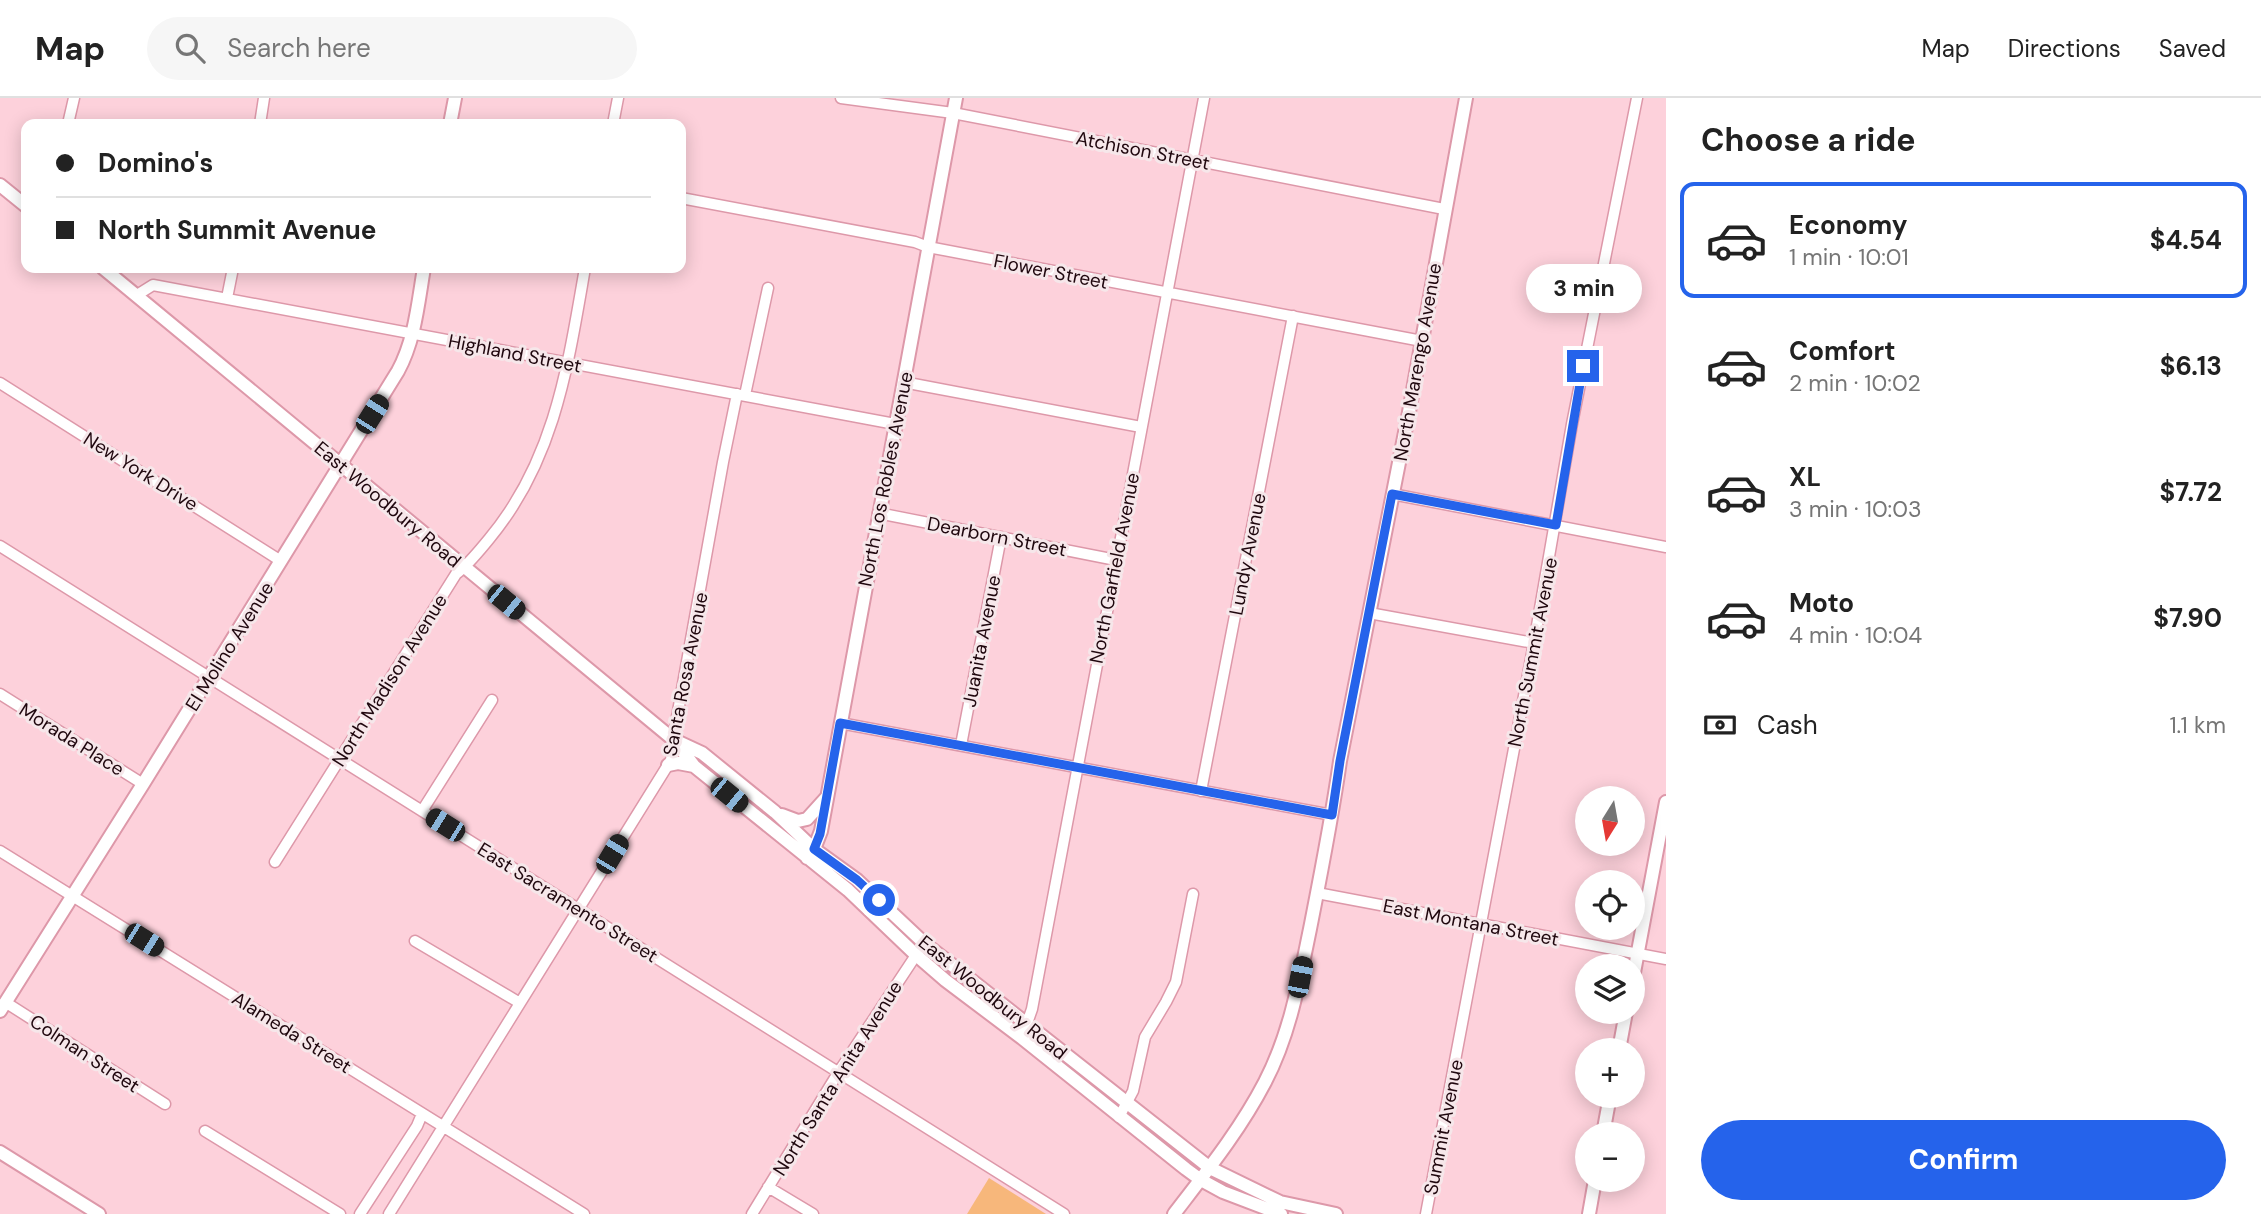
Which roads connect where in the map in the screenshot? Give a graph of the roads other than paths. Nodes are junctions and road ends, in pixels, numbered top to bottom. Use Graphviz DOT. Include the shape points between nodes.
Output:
graph roads {
  1 [pos="74,98"];
  2 [pos="264,98"];
  3 [pos="455,98"];
  4 [pos="618,98"];
  5 [pos="841,98"];
  6 [pos="956,98"];
  7 [pos="1204,98"];
  8 [pos="1466,98"];
  9 [pos="1637,98"];
  10 [pos="953,113"];
  11 [pos="69,119"];
  12 [pos="261,119"];
  13 [pos="451,119"];
  14 [pos="614,119"];
  15 [pos="1193,159"];
  16 [pos="0,185"];
  17 [pos="686,199"];
  18 [pos="21,202"];
  19 [pos="1444,209"];
  20 [pos="928,247"];
  21 [pos="109,273"];
  22 [pos="232,273"];
  23 [pos="423,273"];
  24 [pos="585,273"];
  25 [pos="768,288"];
  26 [pos="1167,292"];
  27 [pos="137,295"];
  28 [pos="227,298"];
  29 [pos="1293,316"];
  30 [pos="412,333"];
  31 [pos="1422,341"];
  32 [pos="568,363"];
  33 [pos="903,382"];
  34 [pos="0,383"];
  35 [pos="741,395"];
  36 [pos="895,424"];
  37 [pos="1141,427"];
  38 [pos="340,464"];
  39 [pos="1392,494"];
  40 [pos="878,513"];
  41 [pos="1556,525"];
  42 [pos="1001,537"];
  43 [pos="0,546"];
  44 [pos="1666,547"];
  45 [pos="1116,560"];
  46 [pos="281,561"];
  47 [pos="464,568"];
  48 [pos="1369,613"];
  49 [pos="1534,643"];
  50 [pos="209,678"];
  51 [pos="0,694"];
  52 [pos="492,700"];
  53 [pos="840,723"];
  54 [pos="674,740"];
  55 [pos="961,746"];
  56 [pos="339,759"];
  57 [pos="668,765"];
  58 [pos="694,766"];
  59 [pos="1077,768"];
  60 [pos="143,784"];
  61 [pos="1201,791"];
  62 [pos="826,798"];
  63 [pos="1666,802"];
  64 [pos="422,811"];
  65 [pos="775,812"];
  66 [pos="1332,815"];
  67 [pos="0,850"];
  68 [pos="810,853"];
  69 [pos="275,862"];
  70 [pos="1193,894"];
  71 [pos="1317,894"];
  72 [pos="73,896"];
  73 [pos="879,900"];
  74 [pos="578,909"];
  75 [pos="871,911"];
  76 [pos="1480,924"];
  77 [pos="415,941"];
  78 [pos="924,943"];
  79 [pos="1638,953"];
  80 [pos="915,954"];
  81 [pos="1666,959"];
  82 [pos="520,1003"];
  83 [pos="3,1006"];
  84 [pos="1027,1024"];
  85 [pos="1022,1038"];
  86 [pos="1459,1041"];
  87 [pos="838,1073"];
  88 [pos="1126,1102"];
  89 [pos="164,1104"];
  90 [pos="422,1114"];
  91 [pos="1119,1116"];
  92 [pos="442,1126"];
  93 [pos="205,1130"];
  94 [pos="0,1152"];
  95 [pos="1210,1168"];
  96 [pos="1200,1180"];
  97 [pos="768,1187"];
  98 [pos="1593,1192"];
  99 [pos="99,1214"];
  100 [pos="340,1214"];
  101 [pos="360,1214"];
  102 [pos="389,1214"];
  103 [pos="584,1214"];
  104 [pos="752,1214"];
  105 [pos="813,1214"];
  106 [pos="1064,1214"];
  107 [pos="1174,1214"];
  108 [pos="1281,1214"];
  109 [pos="1336,1214"];
  110 [pos="1426,1214"];
  111 [pos="1589,1214"];
  1 -- 11 [label="street"];
  2 -- 12 [label="street"];
  3 -- 13 [label="street"];
  4 -- 14 [label="street"];
  5 -- 10 [label="street, Atchison Street"];
  6 -- 10 [label="street, North Los Robles Avenue"];
  7 -- 15 [label="street, North Garfield Avenue"];
  8 -- 19 [label="street, North Marengo Avenue"];
  9 -- 41 [label="street, North Summit Avenue"];
  10 -- 15 [label="street, Atchison Street"];
  10 -- 20 [label="street, North Los Robles Avenue"];
  15 -- 19 [label="street, Atchison Street"];
  15 -- 26 [label="street, North Garfield Avenue"];
  16 -- 18 [label="street"];
  17 -- 20 [label="street, Flower Street"];
  19 -- 31 [label="street, North Marengo Avenue"];
  20 -- 26 [label="street, Flower Street"];
  20 -- 33 [label="street, North Los Robles Avenue"];
  21 -- 27 [label="street, East Woodbury Road"];
  22 -- 28 [label="street"];
  23 -- 30 [label="street, El Molino Avenue"];
  24 -- 32 [label="street, North Madison Avenue"];
  25 -- 35 [label="street, Santa Rosa Avenue"];
  26 -- 29 [label="street, Flower Street"];
  26 -- 37 [label="street, North Garfield Avenue"];
  27 -- 28 [label="street, Highland Street" via="153,285"];
  27 -- 38 [label="street, East Woodbury Road"];
  28 -- 30 [label="street, Highland Street"];
  29 -- 31 [label="street, Flower Street"];
  29 -- 61 [label="street, Lundy Avenue"];
  30 -- 32 [label="street, Highland Street"];
  30 -- 38 [label="street, El Molino Avenue" via="398,371"];
  31 -- 39 [label="street, North Marengo Avenue"];
  32 -- 35 [label="street, Highland Street"];
  32 -- 47 [label="street, North Madison Avenue" via="551,431 524,489"];
  33 -- 36 [label="street, North Los Robles Avenue"];
  33 -- 37 [label="street"];
  34 -- 46 [label="street, New York Drive"];
  35 -- 36 [label="street, Highland Street"];
  35 -- 54 [label="street, Santa Rosa Avenue" via="723,462"];
  36 -- 40 [label="street, North Los Robles Avenue"];
  37 -- 45 [label="street, North Garfield Avenue"];
  38 -- 46 [label="street, El Molino Avenue"];
  38 -- 47 [label="street, East Woodbury Road"];
  39 -- 41 [label="street"];
  39 -- 48 [label="street, North Marengo Avenue"];
  40 -- 42 [label="street, Dearborn Street"];
  40 -- 53 [label="street, North Los Robles Avenue"];
  41 -- 44 [label="street"];
  41 -- 49 [label="street, North Summit Avenue"];
  42 -- 45 [label="street, Dearborn Street"];
  42 -- 55 [label="street, Juanita Avenue"];
  43 -- 50 [label="street, East Sacramento Street"];
  45 -- 59 [label="street, North Garfield Avenue"];
  46 -- 50 [label="street, El Molino Avenue"];
  47 -- 54 [label="street, East Woodbury Road"];
  47 -- 56 [label="street, North Madison Avenue"];
  48 -- 49 [label="street"];
  48 -- 66 [label="street, North Marengo Avenue"];
  49 -- 76 [label="street, North Summit Avenue"];
  50 -- 56 [label="street, East Sacramento Street"];
  50 -- 60 [label="street, El Molino Avenue"];
  51 -- 60 [label="street, Morada Place"];
  52 -- 64 [label="street"];
  53 -- 55 [label="street"];
  53 -- 62 [label="street, North Los Robles Avenue"];
  54 -- 57 [label="street, Santa Rosa Avenue"];
  54 -- 58 [label="street, East Woodbury Road"];
  54 -- 65 [label="street, East Woodbury Road" via="702,753"];
  55 -- 59 [label="street"];
  56 -- 64 [label="street, East Sacramento Street"];
  56 -- 69 [label="street, North Madison Avenue"];
  57 -- 58 [label="street"];
  57 -- 74 [label="street, Santa Rosa Avenue"];
  58 -- 68 [label="street, East Woodbury Road"];
  59 -- 61 [label="street"];
  59 -- 84 [label="street, North Garfield Avenue"];
  60 -- 72 [label="street, El Molino Avenue"];
  61 -- 66 [label="street"];
  62 -- 65 [label="street" via="807,820"];
  62 -- 68 [label="street, North Los Robles Avenue" via="820,834"];
  63 -- 79 [label="street"];
  64 -- 74 [label="street, East Sacramento Street"];
  65 -- 68 [label="street, East Woodbury Road"];
  66 -- 71 [label="street, North Marengo Avenue"];
  67 -- 72 [label="street, Alameda Street"];
  68 -- 73 [label="street, East Woodbury Road" via="857,880"];
  68 -- 75 [label="street, East Woodbury Road"];
  70 -- 88 [label="street" via="1176,982 1145,1037 1133,1091"];
  71 -- 76 [label="street, East Montana Street"];
  71 -- 95 [label="street, North Marengo Avenue" via="1281,1045 1241,1126"];
  72 -- 83 [label="street, El Molino Avenue"];
  72 -- 90 [label="street, Alameda Street"];
  73 -- 75 [label="street"];
  73 -- 78 [label="street, East Woodbury Road"];
  74 -- 82 [label="street, Santa Rosa Avenue"];
  74 -- 87 [label="street, East Sacramento Street"];
  75 -- 80 [label="street, East Woodbury Road"];
  76 -- 79 [label="street, East Montana Street"];
  76 -- 86 [label="street, North Summit Avenue"];
  77 -- 82 [label="street"];
  78 -- 80 [label="street, North Santa Anita Avenue"];
  78 -- 84 [label="street, East Woodbury Road"];
  79 -- 81 [label="street, East Montana Street"];
  80 -- 85 [label="street, East Woodbury Road"];
  80 -- 87 [label="street, North Santa Anita Avenue"];
  82 -- 92 [label="street, Santa Rosa Avenue"];
  83 -- 89 [label="street, Colman Street"];
  84 -- 85 [label="street, North Garfield Avenue"];
  84 -- 88 [label="street, East Woodbury Road"];
  85 -- 91 [label="street, East Woodbury Road"];
  86 -- 110 [label="street, Summit Avenue"];
  87 -- 97 [label="street, North Santa Anita Avenue"];
  87 -- 106 [label="street, East Sacramento Street"];
  88 -- 91 [label="street"];
  88 -- 95 [label="street, East Woodbury Road"];
  90 -- 92 [label="street, Alameda Street"];
  90 -- 101 [label="street"];
  91 -- 96 [label="street, East Woodbury Road"];
  92 -- 102 [label="street, Santa Rosa Avenue"];
  92 -- 103 [label="street, Alameda Street"];
  93 -- 100 [label="street"];
  94 -- 99 [label="street"];
  95 -- 96 [label="street, North Marengo Avenue"];
  95 -- 109 [label="street, East Woodbury Road" via="1280,1202"];
  96 -- 107 [label="street, North Marengo Avenue"];
  96 -- 108 [label="street, East Woodbury Road"];
  97 -- 104 [label="street, North Santa Anita Avenue"];
  97 -- 105 [label="street"];
  98 -- 111 [label="street"];
}
